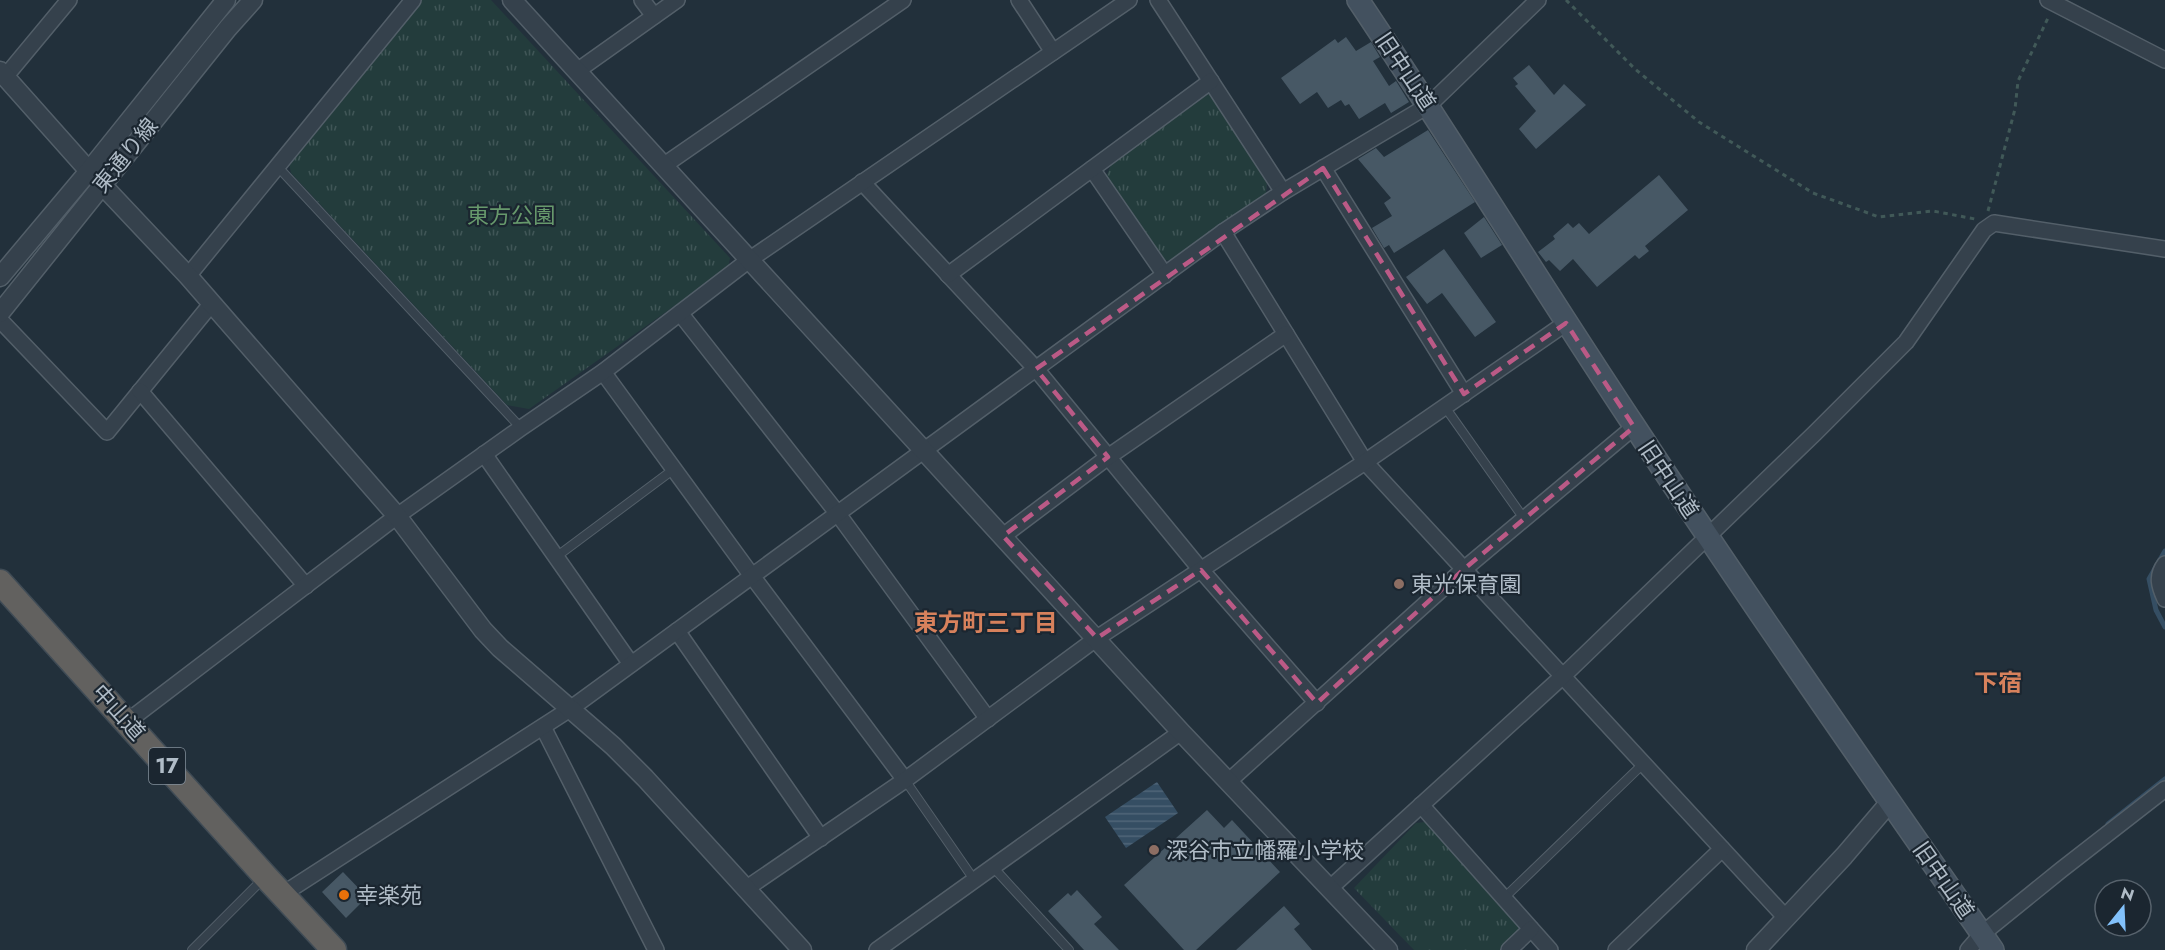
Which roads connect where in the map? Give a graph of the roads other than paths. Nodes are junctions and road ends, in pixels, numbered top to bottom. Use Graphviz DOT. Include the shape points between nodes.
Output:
graph roads {
  1 [pos="69,0"];
  2 [pos="226,0"];
  3 [pos="253,0"];
  4 [pos="413,0"];
  5 [pos="512,0"];
  6 [pos="642,0"];
  7 [pos="677,0"];
  8 [pos="903,0"];
  9 [pos="1019,0"];
  10 [pos="1130,0"];
  11 [pos="1158,0"];
  12 [pos="1358,0"];
  13 [pos="1538,0"];
  14 [pos="2051,2"];
  15 [pos="654,16"];
  16 [pos="1053,52"];
  17 [pos="2165,60"];
  18 [pos="577,71"];
  19 [pos="3,74"];
  20 [pos="1211,81"];
  21 [pos="1429,105"];
  22 [pos="663,166"];
  23 [pos="278,167"];
  24 [pos="1323,168"];
  25 [pos="1092,169"];
  26 [pos="96,178"];
  27 [pos="862,182"];
  28 [pos="1283,192"];
  29 [pos="1223,232"];
  30 [pos="2165,249"];
  31 [pos="749,260"];
  32 [pos="1165,274"];
  33 [pos="948,275"];
  34 [pos="0,276"];
  35 [pos="188,276"];
  36 [pos="212,303"];
  37 [pos="0,313"];
  38 [pos="680,314"];
  39 [pos="0,320"];
  40 [pos="1566,323"];
  41 [pos="1286,334"];
  42 [pos="1036,369"];
  43 [pos="603,372"];
  44 [pos="140,391"];
  45 [pos="1464,394"];
  46 [pos="1444,407"];
  47 [pos="1634,427"];
  48 [pos="521,428"];
  49 [pos="925,450"];
  50 [pos="484,454"];
  51 [pos="1108,457"];
  52 [pos="1365,462"];
  53 [pos="674,469"];
  54 [pos="838,514"];
  55 [pos="397,516"];
  56 [pos="1525,520"];
  57 [pos="1003,536"];
  58 [pos="1708,537"];
  59 [pos="556,557"];
  60 [pos="2165,564"];
  61 [pos="1201,570"];
  62 [pos="1463,570"];
  63 [pos="752,576"];
  64 [pos="0,582"];
  65 [pos="306,586"];
  66 [pos="2165,599"];
  67 [pos="677,631"];
  68 [pos="1097,638"];
  69 [pos="631,664"];
  70 [pos="1563,676"];
  71 [pos="1317,703"];
  72 [pos="570,709"];
  73 [pos="988,719"];
  74 [pos="128,722"];
  75 [pos="543,727"];
  76 [pos="1181,732"];
  77 [pos="1643,764"];
  78 [pos="905,780"];
  79 [pos="1229,781"];
  80 [pos="2165,789"];
  81 [pos="1890,802"];
  82 [pos="1420,805"];
  83 [pos="821,838"];
  84 [pos="1722,849"];
  85 [pos="993,867"];
  86 [pos="265,876"];
  87 [pos="975,881"];
  88 [pos="747,888"];
  89 [pos="1329,889"];
  90 [pos="283,894"];
  91 [pos="1504,898"];
  92 [pos="1786,918"];
  93 [pos="1532,929"];
  94 [pos="1988,942"];
  95 [pos="1762,948"];
  96 [pos="192,950"];
  97 [pos="334,950"];
  98 [pos="656,950"];
  99 [pos="802,950"];
  100 [pos="877,950"];
  101 [pos="1069,950"];
  102 [pos="1388,950"];
  103 [pos="1509,950"];
  104 [pos="1551,950"];
  105 [pos="1616,950"];
  106 [pos="1968,950"];
  1 -- 19 [label="street"];
  2 -- 26 [label="street, 東通り線"];
  3 -- 26 [label="street, 東通り線"];
  4 -- 23 [label="street"];
  5 -- 18 [label="street"];
  6 -- 15 [label="street"];
  7 -- 15 [label="street"];
  8 -- 22 [label="street"];
  9 -- 16 [label="street"];
  10 -- 16 [label="street"];
  11 -- 20 [label="street"];
  12 -- 21 [label="main road, 旧中山道"];
  13 -- 21 [label="street"];
  14 -- 17 [label="street"];
  15 -- 18 [label="street"];
  16 -- 27 [label="street"];
  18 -- 22 [label="street"];
  19 -- 26 [label="street"];
  20 -- 25 [label="street"];
  20 -- 28 [label="street"];
  21 -- 24 [label="street"];
  21 -- 40 [label="main road, 旧中山道"];
  22 -- 31 [label="street"];
  23 -- 35 [label="street"];
  23 -- 48 [label="lane"];
  24 -- 28 [label="street"];
  24 -- 45 [label="street"];
  25 -- 32 [label="street"];
  25 -- 33 [label="street"];
  26 -- 34 [label="street, 東通り線"];
  26 -- 35 [label="street"];
  26 -- 37 [label="street, 東通り線"];
  27 -- 31 [label="street"];
  27 -- 33 [label="street"];
  28 -- 29 [label="street"];
  29 -- 32 [label="street"];
  29 -- 41 [label="street"];
  30 -- 58 [label="street" via="1994,223 1985,226 1906,342"];
  31 -- 38 [label="street"];
  31 -- 49 [label="street"];
  32 -- 42 [label="street"];
  33 -- 42 [label="street"];
  35 -- 36 [label="street"];
  36 -- 44 [label="street"];
  36 -- 55 [label="street"];
  38 -- 43 [label="street"];
  38 -- 54 [label="street"];
  39 -- 44 [label="street" via="107,432"];
  40 -- 45 [label="street"];
  40 -- 47 [label="main road, 旧中山道"];
  41 -- 51 [label="street"];
  41 -- 52 [label="street"];
  42 -- 49 [label="street"];
  42 -- 51 [label="street"];
  43 -- 48 [label="street"];
  43 -- 53 [label="street"];
  44 -- 65 [label="street"];
  45 -- 46 [label="street"];
  46 -- 52 [label="street"];
  46 -- 56 [label="lane"];
  47 -- 56 [label="street"];
  47 -- 58 [label="main road, 旧中山道"];
  48 -- 50 [label="street"];
  49 -- 54 [label="street"];
  49 -- 57 [label="street"];
  50 -- 55 [label="street"];
  50 -- 59 [label="street"];
  51 -- 57 [label="street"];
  51 -- 61 [label="street"];
  52 -- 61 [label="street"];
  52 -- 62 [label="street"];
  53 -- 59 [label="lane"];
  53 -- 63 [label="street"];
  54 -- 63 [label="street"];
  54 -- 73 [label="street"];
  55 -- 65 [label="street"];
  55 -- 72 [label="street" via="489,636"];
  56 -- 62 [label="street"];
  57 -- 68 [label="street"];
  58 -- 70 [label="street"];
  58 -- 81 [label="main road, 旧中山道"];
  59 -- 69 [label="street"];
  60 -- 66 [label="street" via="2159,572 2159,587"];
  61 -- 68 [label="street"];
  61 -- 71 [label="street"];
  62 -- 70 [label="street"];
  62 -- 71 [label="street"];
  63 -- 67 [label="street"];
  63 -- 78 [label="street"];
  64 -- 74 [label="highway, 中山道 / 17"];
  65 -- 74 [label="street"];
  67 -- 69 [label="street"];
  67 -- 83 [label="street"];
  68 -- 73 [label="street"];
  68 -- 76 [label="street"];
  69 -- 72 [label="street"];
  70 -- 77 [label="street"];
  70 -- 82 [label="street"];
  71 -- 79 [label="street"];
  72 -- 75 [label="street"];
  72 -- 88 [label="street" via="645,778"];
  73 -- 78 [label="street"];
  74 -- 86 [label="highway, 中山道 / 17"];
  75 -- 90 [label="street"];
  75 -- 98 [label="street"];
  76 -- 79 [label="street"];
  76 -- 85 [label="street"];
  77 -- 84 [label="street"];
  77 -- 91 [label="lane"];
  78 -- 83 [label="street"];
  78 -- 87 [label="lane"];
  79 -- 89 [label="street"];
  80 -- 94 [label="street"];
  81 -- 92 [label="street"];
  81 -- 94 [label="main road, 旧中山道"];
  82 -- 89 [label="street"];
  82 -- 91 [label="street"];
  83 -- 88 [label="street"];
  84 -- 92 [label="street"];
  84 -- 105 [label="street"];
  85 -- 87 [label="street"];
  85 -- 101 [label="lane"];
  86 -- 90 [label="highway, 中山道 / 17"];
  86 -- 96 [label="lane"];
  87 -- 100 [label="street"];
  88 -- 99 [label="street"];
  89 -- 102 [label="street"];
  90 -- 97 [label="highway, 中山道 / 17"];
  91 -- 93 [label="street"];
  92 -- 95 [label="street"];
  93 -- 103 [label="street"];
  93 -- 104 [label="street"];
  94 -- 106 [label="street"];
}
